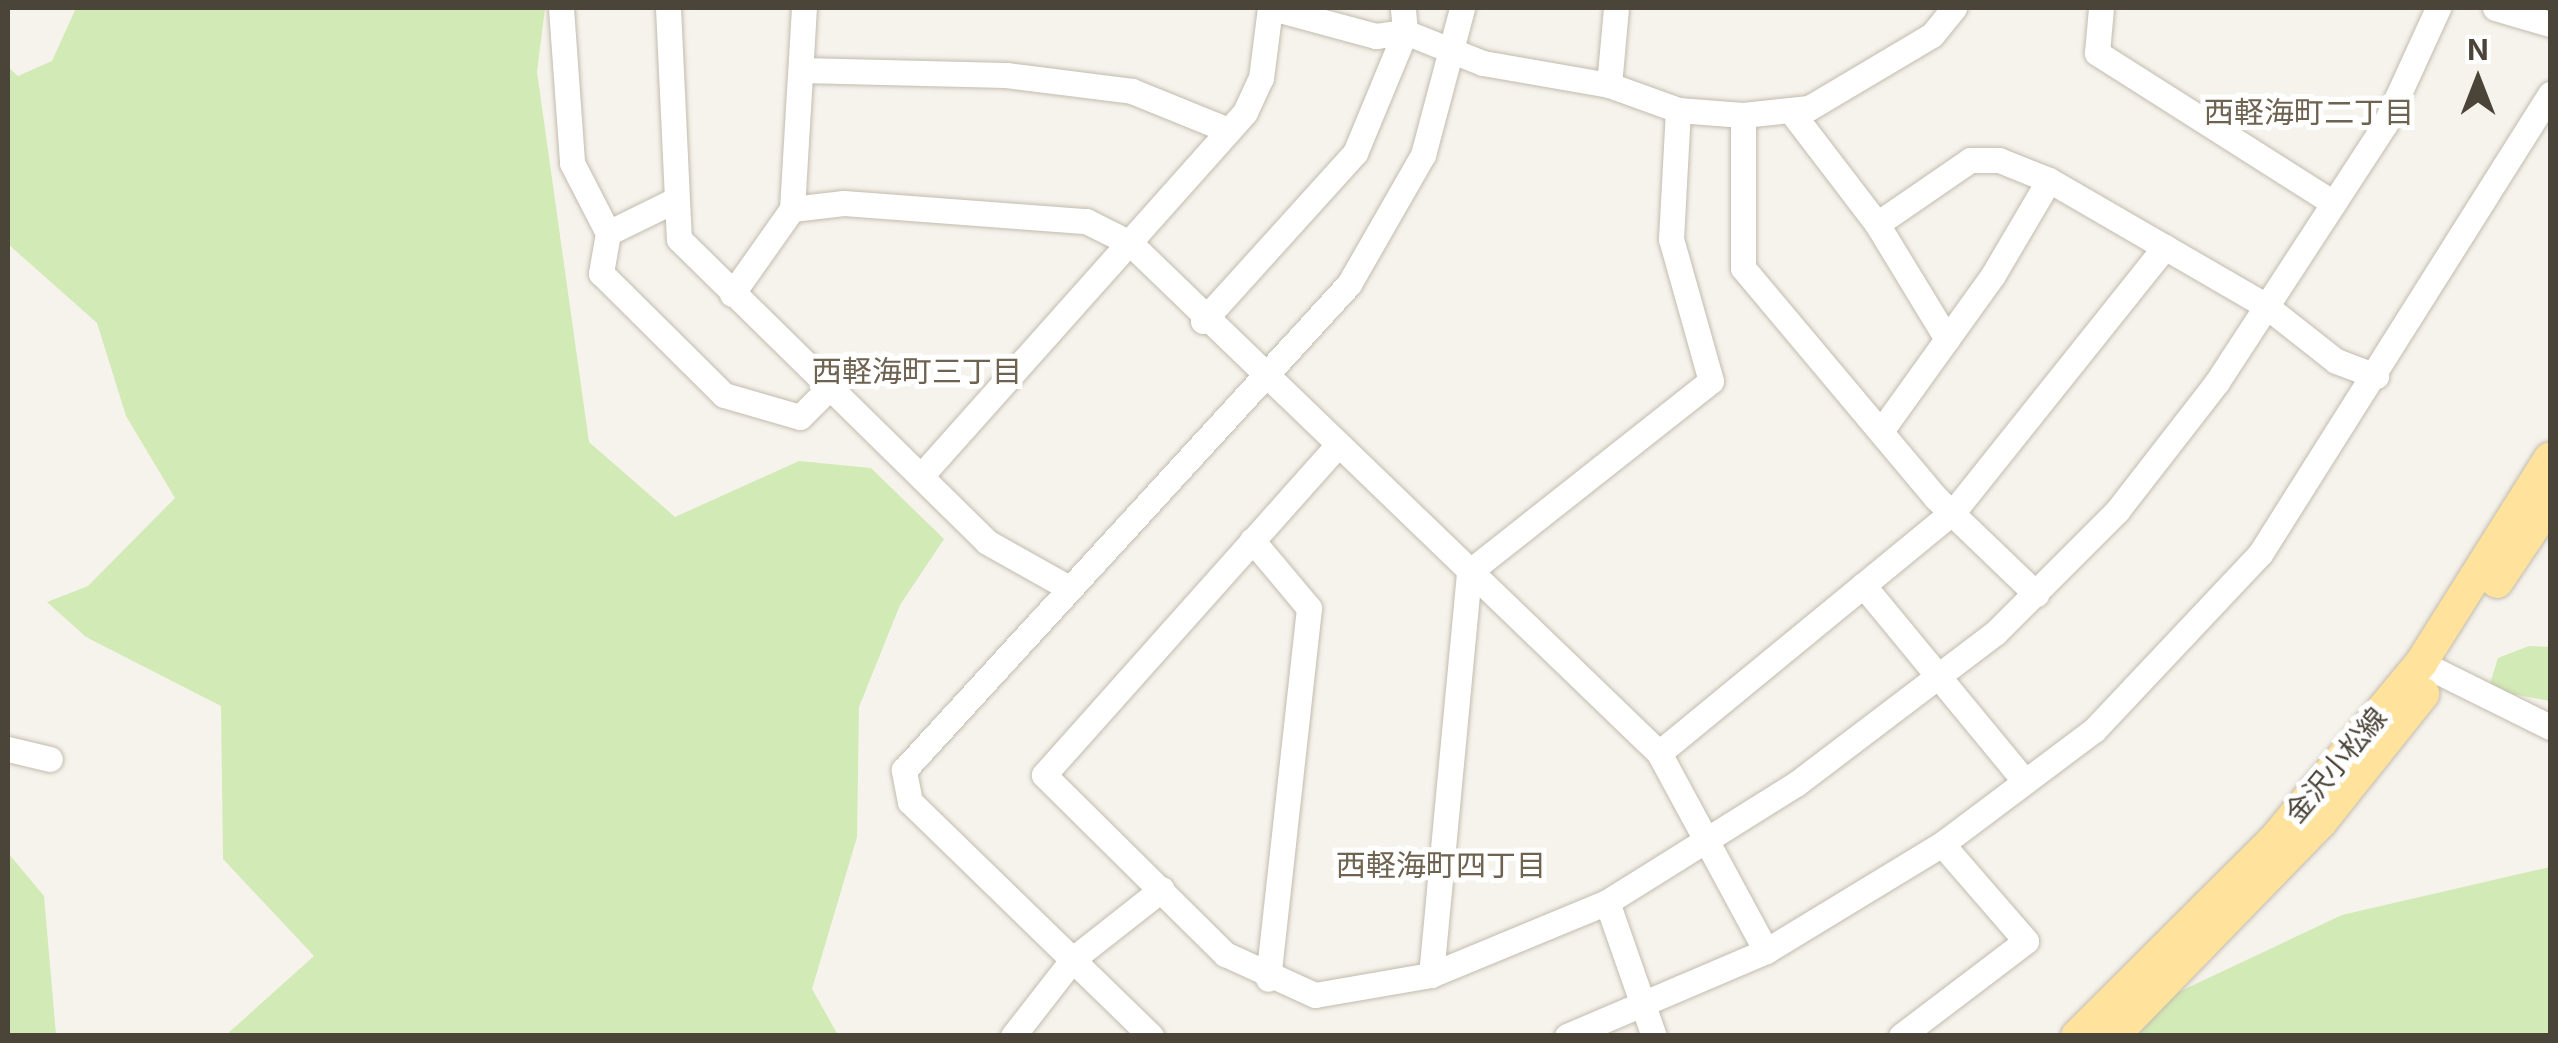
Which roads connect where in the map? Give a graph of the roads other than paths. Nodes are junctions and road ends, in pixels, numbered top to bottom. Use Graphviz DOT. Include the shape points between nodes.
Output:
graph roads {
  1 [pos="561,8"];
  2 [pos="668,8"];
  3 [pos="804,8"];
  4 [pos="1271,8"];
  5 [pos="1462,8"];
  6 [pos="1616,8"];
  7 [pos="1954,8"];
  8 [pos="2102,8"];
  9 [pos="2438,8"];
  10 [pos="2495,8"];
  11 [pos="1404,20"];
  12 [pos="2550,24"];
  13 [pos="1456,54"];
  14 [pos="800,70"];
  15 [pos="1609,85"];
  16 [pos="2550,94"];
  17 [pos="1678,110"];
  18 [pos="1793,114"];
  19 [pos="1743,116"];
  20 [pos="1228,130"];
  21 [pos="2049,180"];
  22 [pos="672,202"];
  23 [pos="2334,203"];
  24 [pos="792,209"];
  25 [pos="1878,224"];
  26 [pos="608,234"];
  27 [pos="1130,243"];
  28 [pos="2165,248"];
  29 [pos="732,294"];
  30 [pos="2266,306"];
  31 [pos="1203,321"];
  32 [pos="1948,339"];
  33 [pos="2376,376"];
  34 [pos="1266,382"];
  35 [pos="828,389"];
  36 [pos="1880,431"];
  37 [pos="1336,447"];
  38 [pos="2550,458"];
  39 [pos="921,476"];
  40 [pos="2550,503"];
  41 [pos="1954,511"];
  42 [pos="1252,540"];
  43 [pos="1469,572"];
  44 [pos="1862,585"];
  45 [pos="1068,588"];
  46 [pos="2036,594"];
  47 [pos="2429,668"];
  48 [pos="1942,680"];
  49 [pos="2550,728"];
  50 [pos="8,750"];
  51 [pos="1658,753"];
  52 [pos="50,759"];
  53 [pos="2024,780"];
  54 [pos="1709,843"];
  55 [pos="1942,844"];
  56 [pos="1162,890"];
  57 [pos="1606,902"];
  58 [pos="1766,951"];
  59 [pos="1073,959"];
  60 [pos="1431,975"];
  61 [pos="1268,979"];
  62 [pos="1644,1004"];
  63 [pos="1013,1036"];
  64 [pos="1151,1036"];
  65 [pos="1567,1036"];
  66 [pos="1654,1036"];
  67 [pos="1901,1036"];
  68 [pos="2077,1036"];
  69 [pos="2113,1036"];
  1 -- 26 [label="street" via="572,164"];
  2 -- 22 [label="street"];
  3 -- 14 [label="street"];
  4 -- 11 [label="street" via="1376,36"];
  4 -- 20 [label="street" via="1261,78"];
  5 -- 13 [label="street"];
  6 -- 15 [label="street"];
  7 -- 18 [label="street" via="1884,67"];
  8 -- 23 [label="street" via="2097,53"];
  9 -- 23 [label="street" via="2410,82"];
  10 -- 12 [label="street"];
  11 -- 13 [label="street"];
  11 -- 31 [label="street" via="1355,153"];
  13 -- 15 [label="street"];
  13 -- 34 [label="street" via="1400,203 1349,284"];
  14 -- 20 [label="street" via="1006,75 1132,91"];
  14 -- 24 [label="street"];
  15 -- 17 [label="street"];
  16 -- 33 [label="street"];
  17 -- 19 [label="street"];
  17 -- 43 [label="street" via="1671,239 1710,381"];
  18 -- 19 [label="street"];
  18 -- 25 [label="street"];
  19 -- 36 [label="street" via="1743,268"];
  20 -- 27 [label="street"];
  21 -- 25 [label="street" via="1970,160"];
  21 -- 28 [label="street"];
  21 -- 32 [label="street"];
  22 -- 26 [label="street"];
  22 -- 29 [label="street" via="679,239"];
  23 -- 30 [label="street"];
  24 -- 27 [label="street" via="844,203 1086,221"];
  24 -- 29 [label="street"];
  25 -- 32 [label="street"];
  26 -- 35 [label="street" via="602,273 724,396 800,417"];
  27 -- 31 [label="street"];
  27 -- 39 [label="street"];
  28 -- 30 [label="street"];
  28 -- 41 [label="street"];
  29 -- 35 [label="street"];
  30 -- 33 [label="street" via="2336,361"];
  30 -- 46 [label="street" via="2117,511"];
  31 -- 34 [label="street"];
  32 -- 36 [label="street"];
  33 -- 53 [label="street" via="2260,554 2208,616 2094,730"];
  34 -- 37 [label="street"];
  34 -- 45 [label="street"];
  35 -- 39 [label="street"];
  36 -- 41 [label="street"];
  37 -- 42 [label="street"];
  37 -- 43 [label="street"];
  38 -- 47 [label="main road, 金沢小松線"];
  39 -- 45 [label="street" via="987,542"];
  40 -- 47 [label="main road, 金沢小松線"];
  41 -- 44 [label="street"];
  41 -- 46 [label="street"];
  42 -- 56 [label="street" via="1044,774"];
  42 -- 61 [label="street" via="1309,608"];
  43 -- 51 [label="street"];
  43 -- 60 [label="street"];
  44 -- 48 [label="street"];
  44 -- 51 [label="street"];
  45 -- 59 [label="street" via="948,716 904,770 903,786"];
  46 -- 48 [label="street"];
  47 -- 49 [label="street"];
  47 -- 68 [label="main road, 金沢小松線" via="2274,840"];
  47 -- 69 [label="main road, 金沢小松線" via="2321,822"];
  48 -- 53 [label="street"];
  48 -- 54 [label="street"];
  50 -- 52 [label="street"];
  51 -- 54 [label="street"];
  53 -- 55 [label="street"];
  54 -- 57 [label="street"];
  54 -- 58 [label="street"];
  55 -- 58 [label="street"];
  55 -- 67 [label="street" via="2026,941"];
  56 -- 59 [label="street"];
  56 -- 61 [label="street" via="1225,954"];
  57 -- 60 [label="street"];
  57 -- 62 [label="street"];
  58 -- 62 [label="street"];
  59 -- 63 [label="street"];
  59 -- 64 [label="street"];
  60 -- 61 [label="street" via="1315,995"];
  62 -- 65 [label="street"];
  62 -- 66 [label="street"];
}
